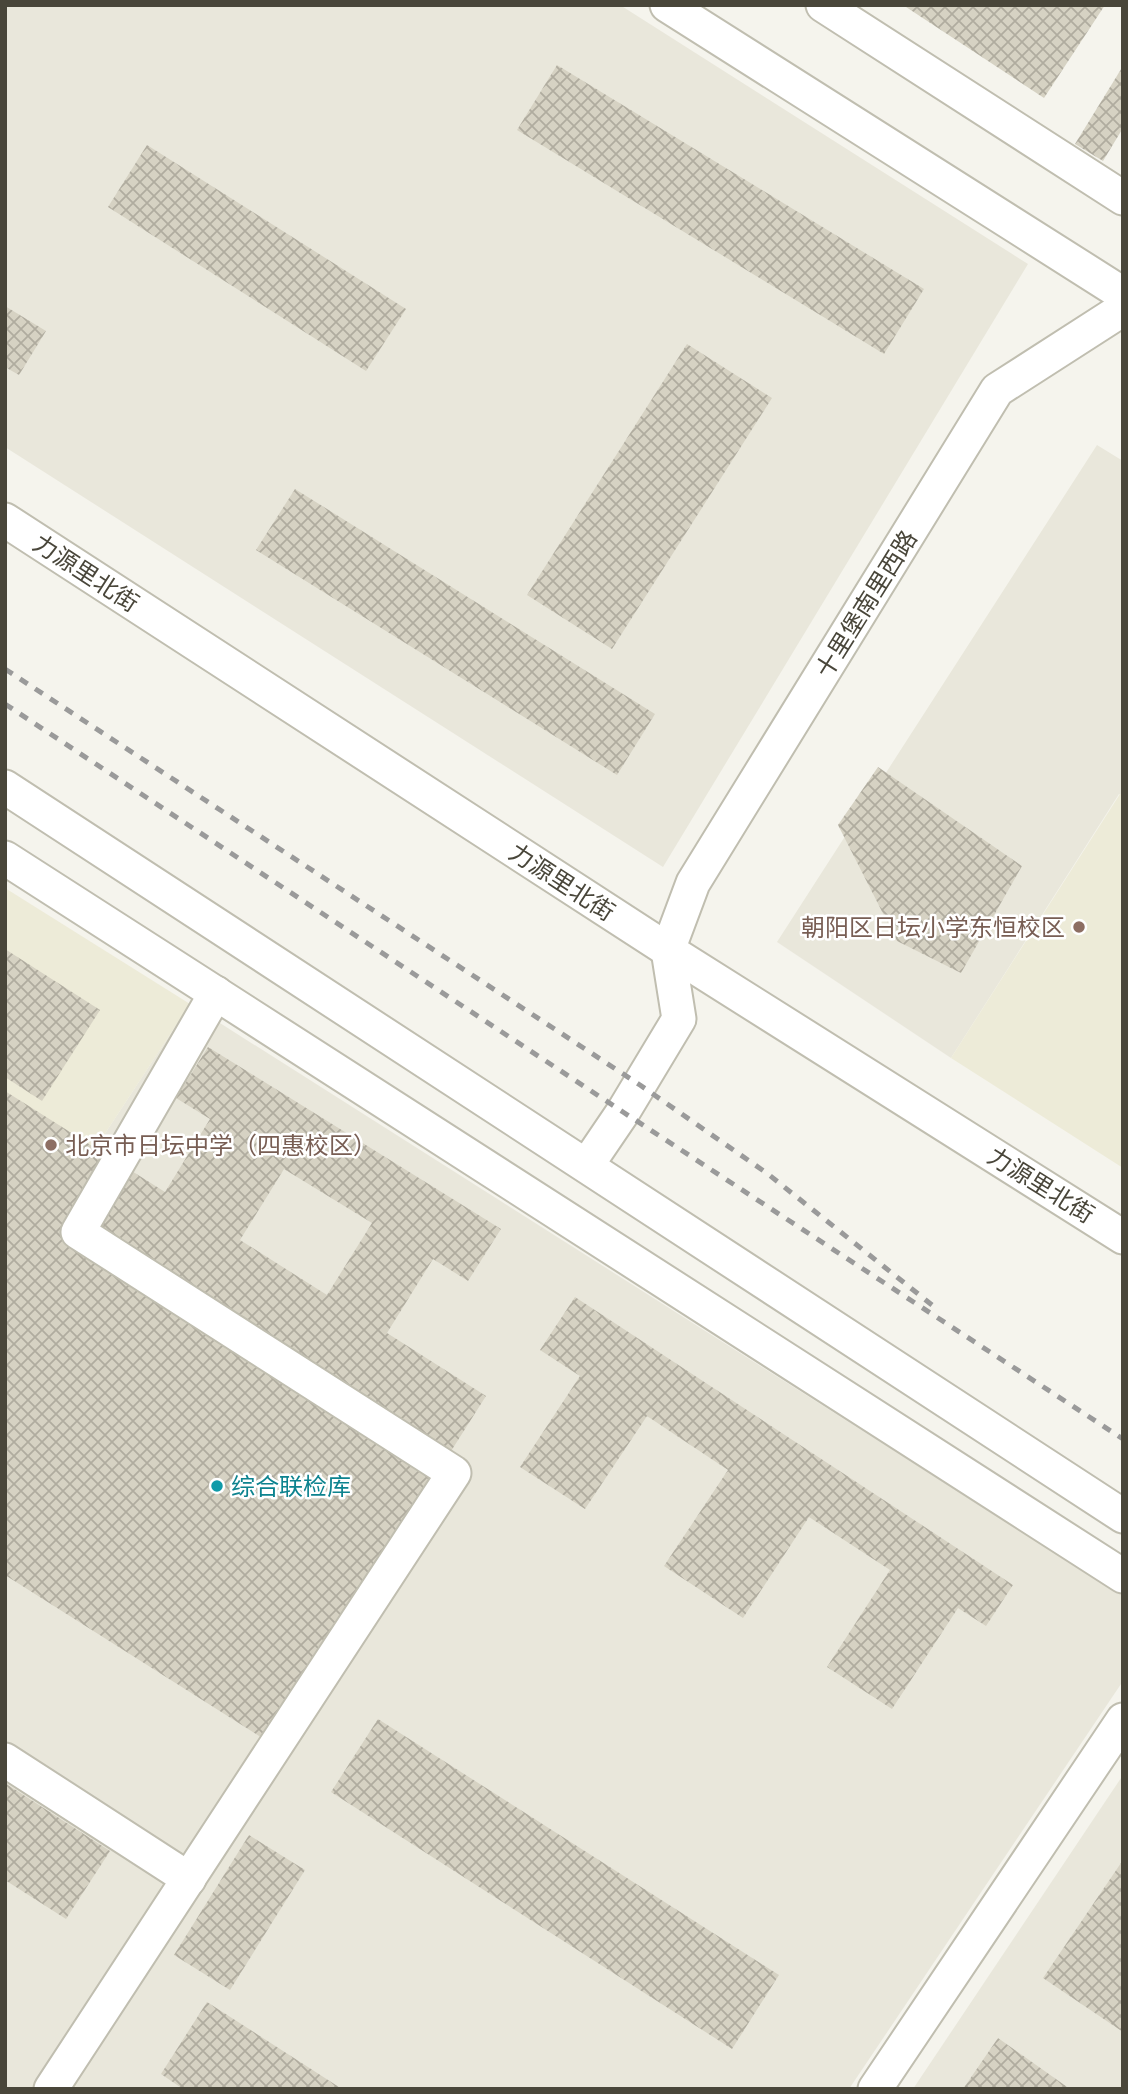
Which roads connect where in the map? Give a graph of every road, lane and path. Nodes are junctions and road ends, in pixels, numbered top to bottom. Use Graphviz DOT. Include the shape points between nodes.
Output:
graph roads {
  1 [pos="667,5"];
  2 [pos="823,5"];
  3 [pos="1123,198"];
  4 [pos="1123,294"];
  5 [pos="1123,309"];
  6 [pos="5,520"];
  7 [pos="5,787"];
  8 [pos="5,858"];
  9 [pos="668,950"];
  10 [pos="216,993"];
  11 [pos="587,1165"];
  12 [pos="1123,1237"];
  13 [pos="1123,1516"];
  14 [pos="1123,1576"];
  15 [pos="1123,1720"];
  16 [pos="5,1760"];
  17 [pos="189,1879"];
  18 [pos="51,2089"];
  19 [pos="875,2089"];
  1 -- 4 [label="street"];
  2 -- 3 [label="street"];
  5 -- 9 [label="street, 十里堡南里西路" via="998,390 693,883"];
  6 -- 9 [label="street, 力源里北街"];
  7 -- 11 [label="street"];
  8 -- 10 [label="street"];
  9 -- 11 [label="street" via="679,1020"];
  9 -- 12 [label="street, 力源里北街"];
  10 -- 14 [label="street"];
  10 -- 17 [label="street" via="78,1232 454,1473"];
  11 -- 13 [label="street"];
  15 -- 19 [label="street"];
  16 -- 17 [label="street"];
  17 -- 18 [label="street"];
}
